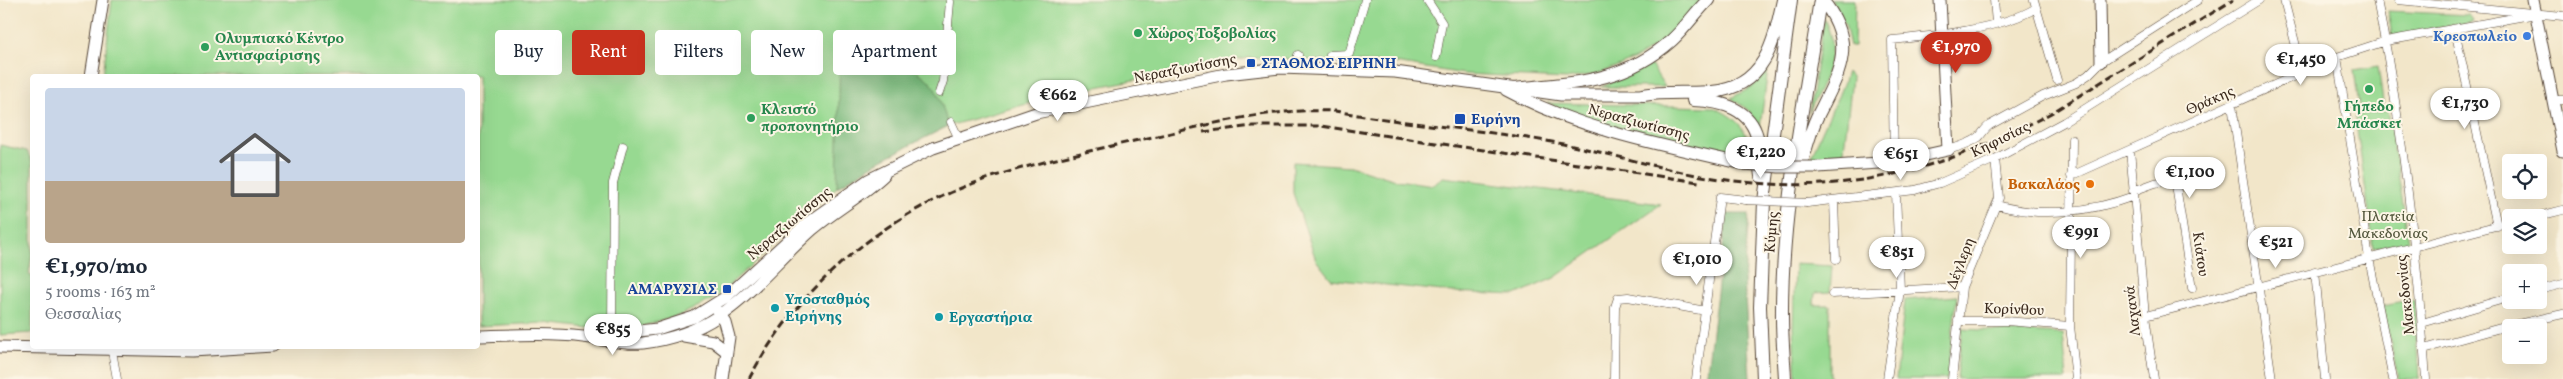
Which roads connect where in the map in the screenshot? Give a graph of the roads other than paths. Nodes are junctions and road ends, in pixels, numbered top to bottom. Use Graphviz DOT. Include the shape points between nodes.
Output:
graph roads {
  1 [pos="103,0"];
  2 [pos="1365,0"];
  3 [pos="1427,0"];
  4 [pos="1708,0"];
  5 [pos="1783,0"];
  6 [pos="1791,0"];
  7 [pos="1821,0"];
  8 [pos="1940,0"];
  9 [pos="1994,0"];
  10 [pos="2100,0"];
  11 [pos="2198,0"];
  12 [pos="2259,0"];
  13 [pos="2284,0"];
  14 [pos="2377,0"];
  15 [pos="2398,0"];
  16 [pos="2533,0"];
  17 [pos="950,2"];
  18 [pos="2035,4"];
  19 [pos="2536,14"];
  20 [pos="2563,16"];
  21 [pos="1996,23"];
  22 [pos="2455,30"];
  23 [pos="1940,36"];
  24 [pos="2386,41"];
  25 [pos="1298,55"];
  26 [pos="1330,55"];
  27 [pos="1436,57"];
  28 [pos="2338,57"];
  29 [pos="2101,62"];
  30 [pos="1296,68"];
  31 [pos="2303,73"];
  32 [pos="91,74"];
  33 [pos="2056,80"];
  34 [pos="1498,86"];
  35 [pos="1513,88"];
  36 [pos="940,93"];
  37 [pos="1643,95"];
  38 [pos="2558,100"];
  39 [pos="2232,105"];
  40 [pos="951,122"];
  41 [pos="959,139"];
  42 [pos="2072,139"];
  43 [pos="623,146"];
  44 [pos="1948,150"];
  45 [pos="2130,150"];
  46 [pos="2563,151"];
  47 [pos="1995,159"];
  48 [pos="1894,162"];
  49 [pos="1779,167"];
  50 [pos="889,170"];
  51 [pos="2071,176"];
  52 [pos="1896,193"];
  53 [pos="2134,193"];
  54 [pos="1790,198"];
  55 [pos="1764,201"];
  56 [pos="1834,201"];
  57 [pos="1997,205"];
  58 [pos="2563,210"];
  59 [pos="2070,211"];
  60 [pos="2547,214"];
  61 [pos="2502,225"];
  62 [pos="2497,226"];
  63 [pos="2414,246"];
  64 [pos="2369,258"];
  65 [pos="1836,259"];
  66 [pos="2315,271"];
  67 [pos="2563,284"];
  68 [pos="2260,285"];
  69 [pos="1962,287"];
  70 [pos="2192,288"];
  71 [pos="2547,288"];
  72 [pos="1900,290"];
  73 [pos="1832,294"];
  74 [pos="2502,300"];
  75 [pos="714,306"];
  76 [pos="1706,311"];
  77 [pos="2563,314"];
  78 [pos="2145,316"];
  79 [pos="718,318"];
  80 [pos="1958,321"];
  81 [pos="2422,324"];
  82 [pos="2070,326"];
  83 [pos="612,334"];
  84 [pos="480,336"];
  85 [pos="584,337"];
  86 [pos="672,337"];
  87 [pos="713,341"];
  88 [pos="0,347"];
  89 [pos="30,348"];
  90 [pos="77,349"];
  91 [pos="231,349"];
  92 [pos="2424,349"];
  93 [pos="112,351"];
  94 [pos="726,351"];
  95 [pos="118,379"];
  96 [pos="723,379"];
  97 [pos="1614,379"];
  98 [pos="1696,379"];
  99 [pos="1764,379"];
  100 [pos="1784,379"];
  101 [pos="1888,379"];
  102 [pos="1952,379"];
  103 [pos="2076,379"];
  104 [pos="2154,379"];
  105 [pos="2272,379"];
  106 [pos="2325,379"];
  107 [pos="2393,379"];
  108 [pos="2426,379"];
  1 -- 32 [label="main road"];
  2 -- 26 [label="street" via="1349,54"];
  3 -- 27 [label="street" via="1442,23"];
  4 -- 35 [label="main road" via="1665,45 1628,68 1574,84"];
  5 -- 37 [label="main road" via="1771,51 1744,80 1712,92"];
  6 -- 55 [label="main road, Κύμης"];
  7 -- 54 [label="main road, Κύμης"];
  7 -- 54 [label="main road" via="1839,29 1842,59 1836,81 1816,119"];
  8 -- 23 [label="main road"];
  9 -- 21 [label="street"];
  10 -- 29 [label="main road"];
  11 -- 29 [label="street, Κηφισίας"];
  12 -- 47 [label="street, Κηφισίας" via="2064,122"];
  13 -- 31 [label="street"];
  14 -- 24 [label="street, Μακεδονίας"];
  15 -- 19 [label="street"];
  16 -- 19 [label="main road"];
  17 -- 36 [label="street"];
  18 -- 21 [label="street" via="2022,16"];
  18 -- 33 [label="street"];
  19 -- 20 [label="street"];
  19 -- 22 [label="street, Θράκης"];
  19 -- 38 [label="main road"];
  21 -- 23 [label="street"];
  22 -- 24 [label="street, Θράκης"];
  22 -- 62 [label="street"];
  23 -- 44 [label="main road"];
  23 -- 48 [label="street" via="1892,40"];
  24 -- 28 [label="street, Θράκης"];
  24 -- 63 [label="street, Μακεδονίας"];
  25 -- 30 [label="street"];
  28 -- 31 [label="street, Θράκης"];
  28 -- 64 [label="street, Μακεδονίας"];
  29 -- 44 [label="street, Κηφισίας" via="2076,84 2043,96 1990,125 1968,144"];
  30 -- 34 [label="main road, Νερατζιωτίσσης" via="1404,73"];
  30 -- 41 [label="main road, Νερατζιωτίσσης" via="1226,74 1176,83 1036,113"];
  31 -- 39 [label="street, Θράκης"];
  34 -- 35 [label="main road, Νερατζιωτίσσης"];
  34 -- 49 [label="main road, Νερατζιωτίσσης, bridge" via="1582,123 1634,140 1746,164"];
  35 -- 37 [label="main road, Νερατζιωτίσσης" via="1578,96"];
  37 -- 55 [label="main road" via="1714,101 1732,106 1745,116 1754,128 1758,142"];
  38 -- 46 [label="main road"];
  39 -- 45 [label="street, Θράκης"];
  39 -- 68 [label="street"];
  40 -- 41 [label="street"];
  41 -- 50 [label="main road, Νερατζιωτίσσης"];
  42 -- 51 [label="street"];
  43 -- 83 [label="street" via="614,183"];
  44 -- 48 [label="main road, Κηφισίας"];
  45 -- 51 [label="street, Θράκης"];
  45 -- 53 [label="street, Λαχανά"];
  47 -- 52 [label="street, Κηφισίας" via="1940,183"];
  47 -- 57 [label="street, Δέγλερη" via="1999,182"];
  48 -- 49 [label="main road, Κηφισίας, bridge"];
  50 -- 75 [label="main road, Νερατζιωτίσσης" via="868,180 807,223"];
  50 -- 79 [label="main road, Νερατζιωτίσσης" via="872,187 812,230"];
  51 -- 59 [label="street"];
  52 -- 56 [label="street, Κηφισίας"];
  52 -- 72 [label="street"];
  53 -- 59 [label="street, Κιάτου"];
  53 -- 70 [label="street, Κιάτου" via="2155,183 2175,179"];
  53 -- 78 [label="street, Λαχανά"];
  54 -- 100 [label="main road, Κύμης" via="1782,318"];
  55 -- 99 [label="main road, Κύμης" via="1760,308"];
  56 -- 65 [label="street"];
  56 -- 76 [label="street, Κηφισίας, bridge" via="1807,203 1720,197"];
  57 -- 59 [label="street, Κιάτου" via="2027,213"];
  57 -- 69 [label="street, Δέγλερη"];
  58 -- 60 [label="street"];
  59 -- 82 [label="street"];
  61 -- 62 [label="street"];
  62 -- 63 [label="street"];
  63 -- 64 [label="street"];
  63 -- 81 [label="street, Μακεδονίας"];
  64 -- 66 [label="street"];
  64 -- 107 [label="street, Μακεδονίας"];
  66 -- 68 [label="street"];
  66 -- 106 [label="street"];
  67 -- 71 [label="street"];
  68 -- 78 [label="street"];
  68 -- 105 [label="street"];
  69 -- 72 [label="street"];
  69 -- 80 [label="street, Δέγλερη"];
  72 -- 73 [label="street"];
  72 -- 101 [label="street"];
  74 -- 81 [label="street"];
  75 -- 79 [label="main road"];
  75 -- 83 [label="main road, Νερατζιωτίσσης" via="668,327"];
  76 -- 97 [label="street" via="1618,298 1615,307"];
  76 -- 98 [label="street"];
  77 -- 92 [label="street"];
  78 -- 104 [label="street, Λαχανά"];
  79 -- 86 [label="main road, Νερατζιωτίσσης"];
  79 -- 87 [label="main road"];
  79 -- 94 [label="main road" via="729,338"];
  80 -- 82 [label="street, Κορίνθου"];
  80 -- 102 [label="street, Δέγλερη"];
  81 -- 92 [label="street, Μακεδονίας"];
  82 -- 103 [label="street"];
  83 -- 85 [label="main road, Νερατζιωτίσσης"];
  84 -- 85 [label="main road"];
  85 -- 86 [label="main road, Νερατζιωτίσσης" via="611,343"];
  86 -- 87 [label="main road"];
  87 -- 94 [label="main road"];
  88 -- 89 [label="main road"];
  90 -- 93 [label="main road"];
  91 -- 93 [label="main road"];
  92 -- 108 [label="street, Μακεδονίας"];
  93 -- 95 [label="street"];
  94 -- 96 [label="main road"];
}
